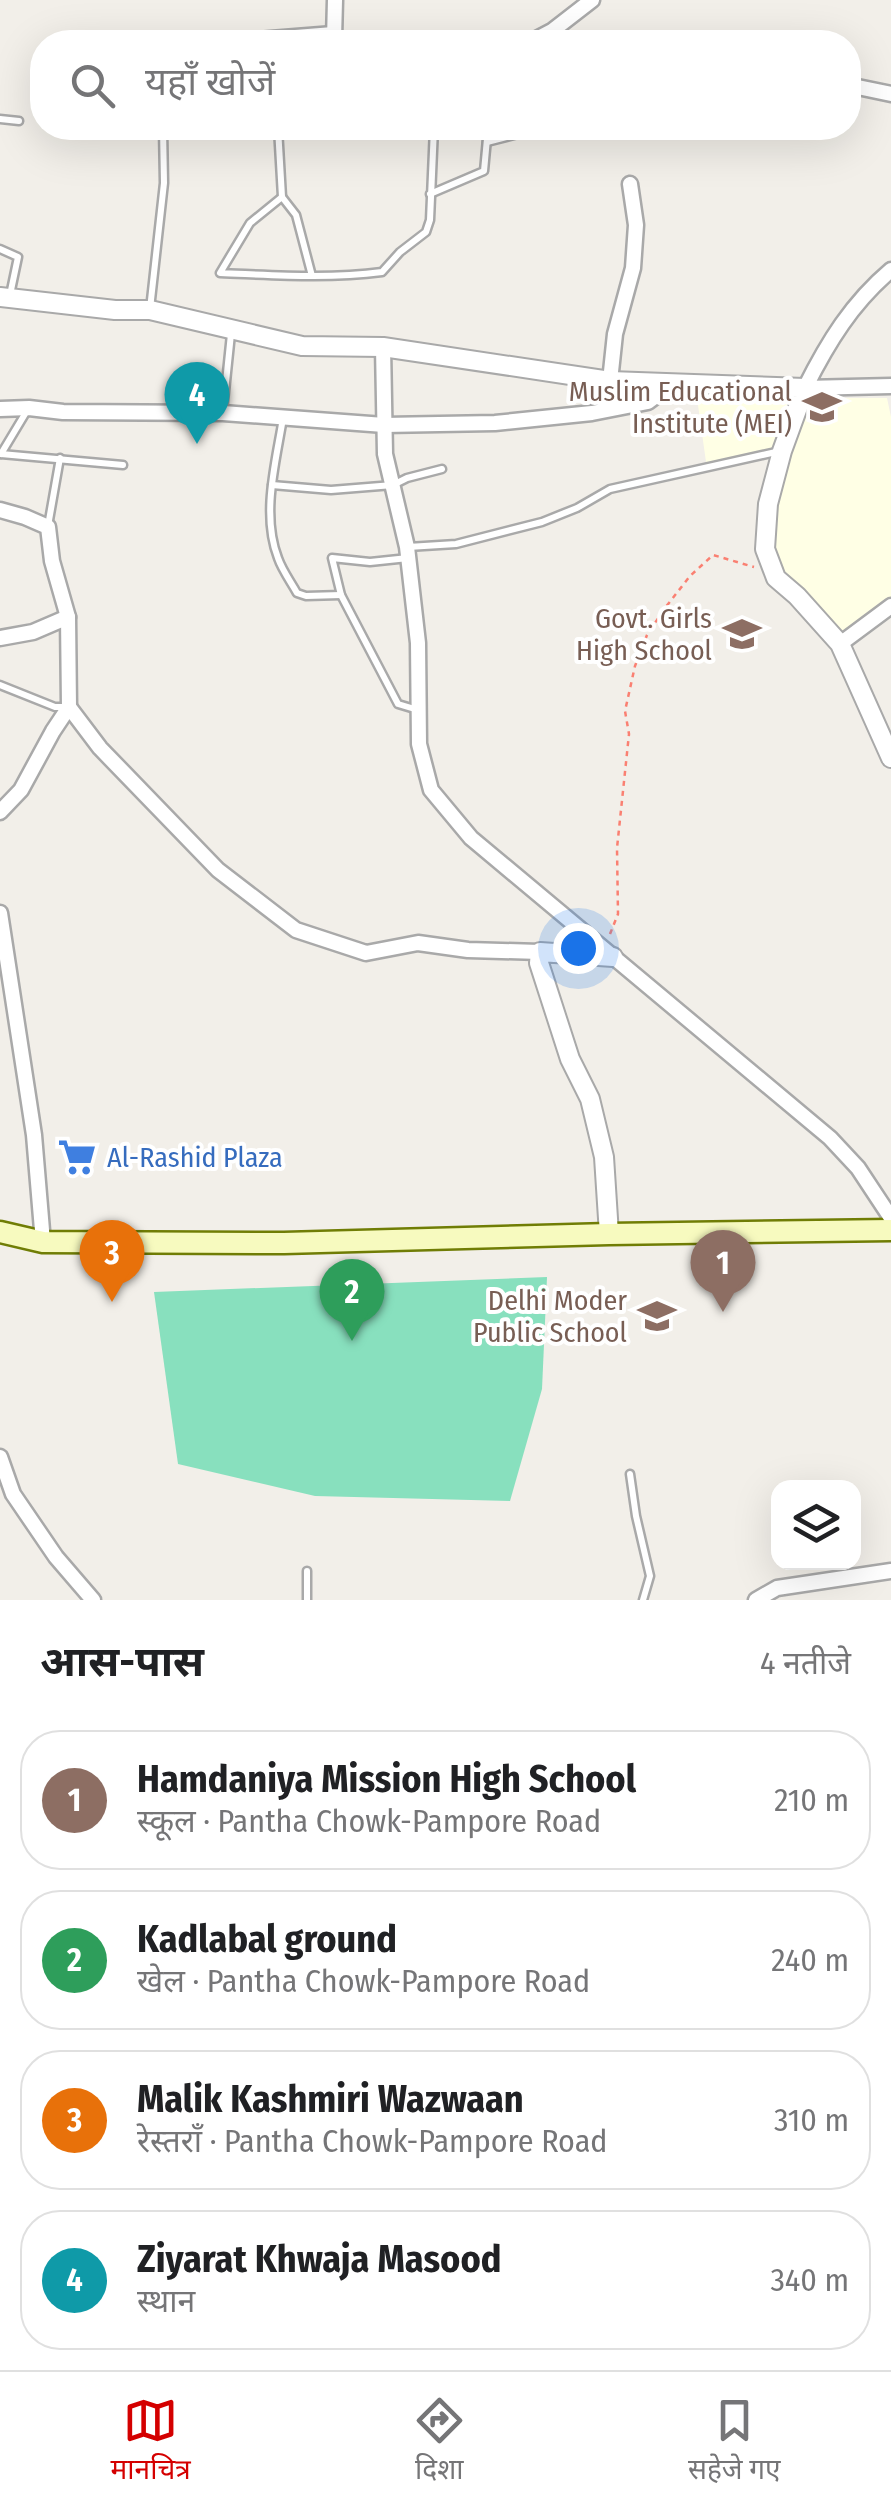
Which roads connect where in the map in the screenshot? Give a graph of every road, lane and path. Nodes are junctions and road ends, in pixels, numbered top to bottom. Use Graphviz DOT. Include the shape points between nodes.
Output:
graph roads {
  1 [pos="335,0"];
  2 [pos="592,0"];
  3 [pos="336,30"];
  4 [pos="553,30"];
  5 [pos="861,87"];
  6 [pos="891,94"];
  7 [pos="0,120"];
  8 [pos="20,121"];
  9 [pos="163,140"];
  10 [pos="279,140"];
  11 [pos="433,140"];
  12 [pos="495,140"];
  13 [pos="487,142"];
  14 [pos="630,184"];
  15 [pos="430,194"];
  16 [pos="282,197"];
  17 [pos="0,249"];
  18 [pos="891,270"];
  19 [pos="312,276"];
  20 [pos="5,297"];
  21 [pos="150,310"];
  22 [pos="231,330"];
  23 [pos="384,347"];
  24 [pos="610,381"];
  25 [pos="672,384"];
  26 [pos="891,386"];
  27 [pos="805,388"];
  28 [pos="0,408"];
  29 [pos="29,408"];
  30 [pos="223,412"];
  31 [pos="283,416"];
  32 [pos="384,425"];
  33 [pos="782,451"];
  34 [pos="0,455"];
  35 [pos="60,458"];
  36 [pos="122,465"];
  37 [pos="442,469"];
  38 [pos="272,485"];
  39 [pos="392,485"];
  40 [pos="0,510"];
  41 [pos="48,527"];
  42 [pos="408,553"];
  43 [pos="752,566"];
  44 [pos="341,595"];
  45 [pos="891,606"];
  46 [pos="68,616"];
  47 [pos="0,638"];
  48 [pos="840,644"];
  49 [pos="0,685"];
  50 [pos="69,707"];
  51 [pos="419,711"];
  52 [pos="891,758"];
  53 [pos="1,810"];
  54 [pos="0,913"];
  55 [pos="3,952"];
  56 [pos="540,952"];
  57 [pos="608,953"];
  58 [pos="6,996"];
  59 [pos="891,1218"];
  60 [pos="891,1230"];
  61 [pos="0,1232"];
  62 [pos="609,1234"];
  63 [pos="43,1242"];
  64 [pos="0,1457"];
  65 [pos="630,1474"];
  66 [pos="307,1571"];
  67 [pos="891,1572"];
  68 [pos="93,1600"];
  69 [pos="307,1600"];
  70 [pos="643,1600"];
  71 [pos="756,1600"];
  1 -- 3 [label="street"];
  2 -- 4 [label="street"];
  5 -- 6 [label="street"];
  7 -- 8 [label="lane"];
  9 -- 21 [label="lane"];
  10 -- 16 [label="lane"];
  11 -- 15 [label="lane"];
  12 -- 13 [label="lane"];
  13 -- 15 [label="lane" via="484,170"];
  14 -- 24 [label="street" via="633,268"];
  15 -- 19 [label="lane" via="426,232 382,272"];
  16 -- 19 [label="lane" via="296,215"];
  16 -- 19 [label="lane" via="250,223 220,274"];
  17 -- 20 [label="lane" via="18,257"];
  18 -- 27 [label="street" via="843,320"];
  20 -- 21 [label="street"];
  21 -- 22 [label="street"];
  22 -- 23 [label="street" via="302,346"];
  22 -- 30 [label="lane"];
  23 -- 24 [label="street"];
  23 -- 32 [label="street"];
  24 -- 25 [label="street"];
  25 -- 27 [label="street"];
  25 -- 32 [label="street" via="648,402 592,413 495,424"];
  26 -- 27 [label="street"];
  27 -- 33 [label="street"];
  28 -- 29 [label="street"];
  29 -- 30 [label="street"];
  29 -- 34 [label="lane"];
  30 -- 31 [label="street"];
  31 -- 32 [label="street"];
  31 -- 38 [label="lane"];
  32 -- 39 [label="street"];
  33 -- 42 [label="lane" via="610,488 542,522"];
  33 -- 48 [label="street" via="765,549 776,578"];
  34 -- 35 [label="lane"];
  35 -- 36 [label="lane"];
  35 -- 41 [label="lane"];
  37 -- 39 [label="lane"];
  38 -- 39 [label="lane"];
  38 -- 44 [label="lane" via="270,526 297,593"];
  39 -- 42 [label="street"];
  40 -- 41 [label="street"];
  41 -- 46 [label="street"];
  42 -- 44 [label="lane" via="370,562 332,558"];
  42 -- 51 [label="street"];
  43 -- 57 [label="path" via="714,556 690,576 647,635 635,666 625,711 618,914"];
  44 -- 51 [label="lane" via="398,704"];
  45 -- 48 [label="street"];
  46 -- 47 [label="street"];
  46 -- 50 [label="street"];
  48 -- 52 [label="street"];
  49 -- 50 [label="lane"];
  50 -- 53 [label="street" via="22,790"];
  50 -- 56 [label="street" via="218,870 296,930 366,953 418,944"];
  51 -- 57 [label="street" via="431,790 471,838"];
  54 -- 55 [label="street"];
  55 -- 58 [label="street"];
  56 -- 57 [label="street"];
  56 -- 62 [label="street" via="570,1059 590,1099 604,1157"];
  57 -- 59 [label="street" via="830,1138"];
  58 -- 63 [label="street" via="34,1135"];
  60 -- 62 [label="main road"];
  61 -- 63 [label="main road"];
  62 -- 63 [label="main road"];
  64 -- 68 [label="street" via="13,1494"];
  65 -- 70 [label="lane" via="650,1576"];
  66 -- 69 [label="lane"];
  67 -- 71 [label="street" via="777,1588"];
}
